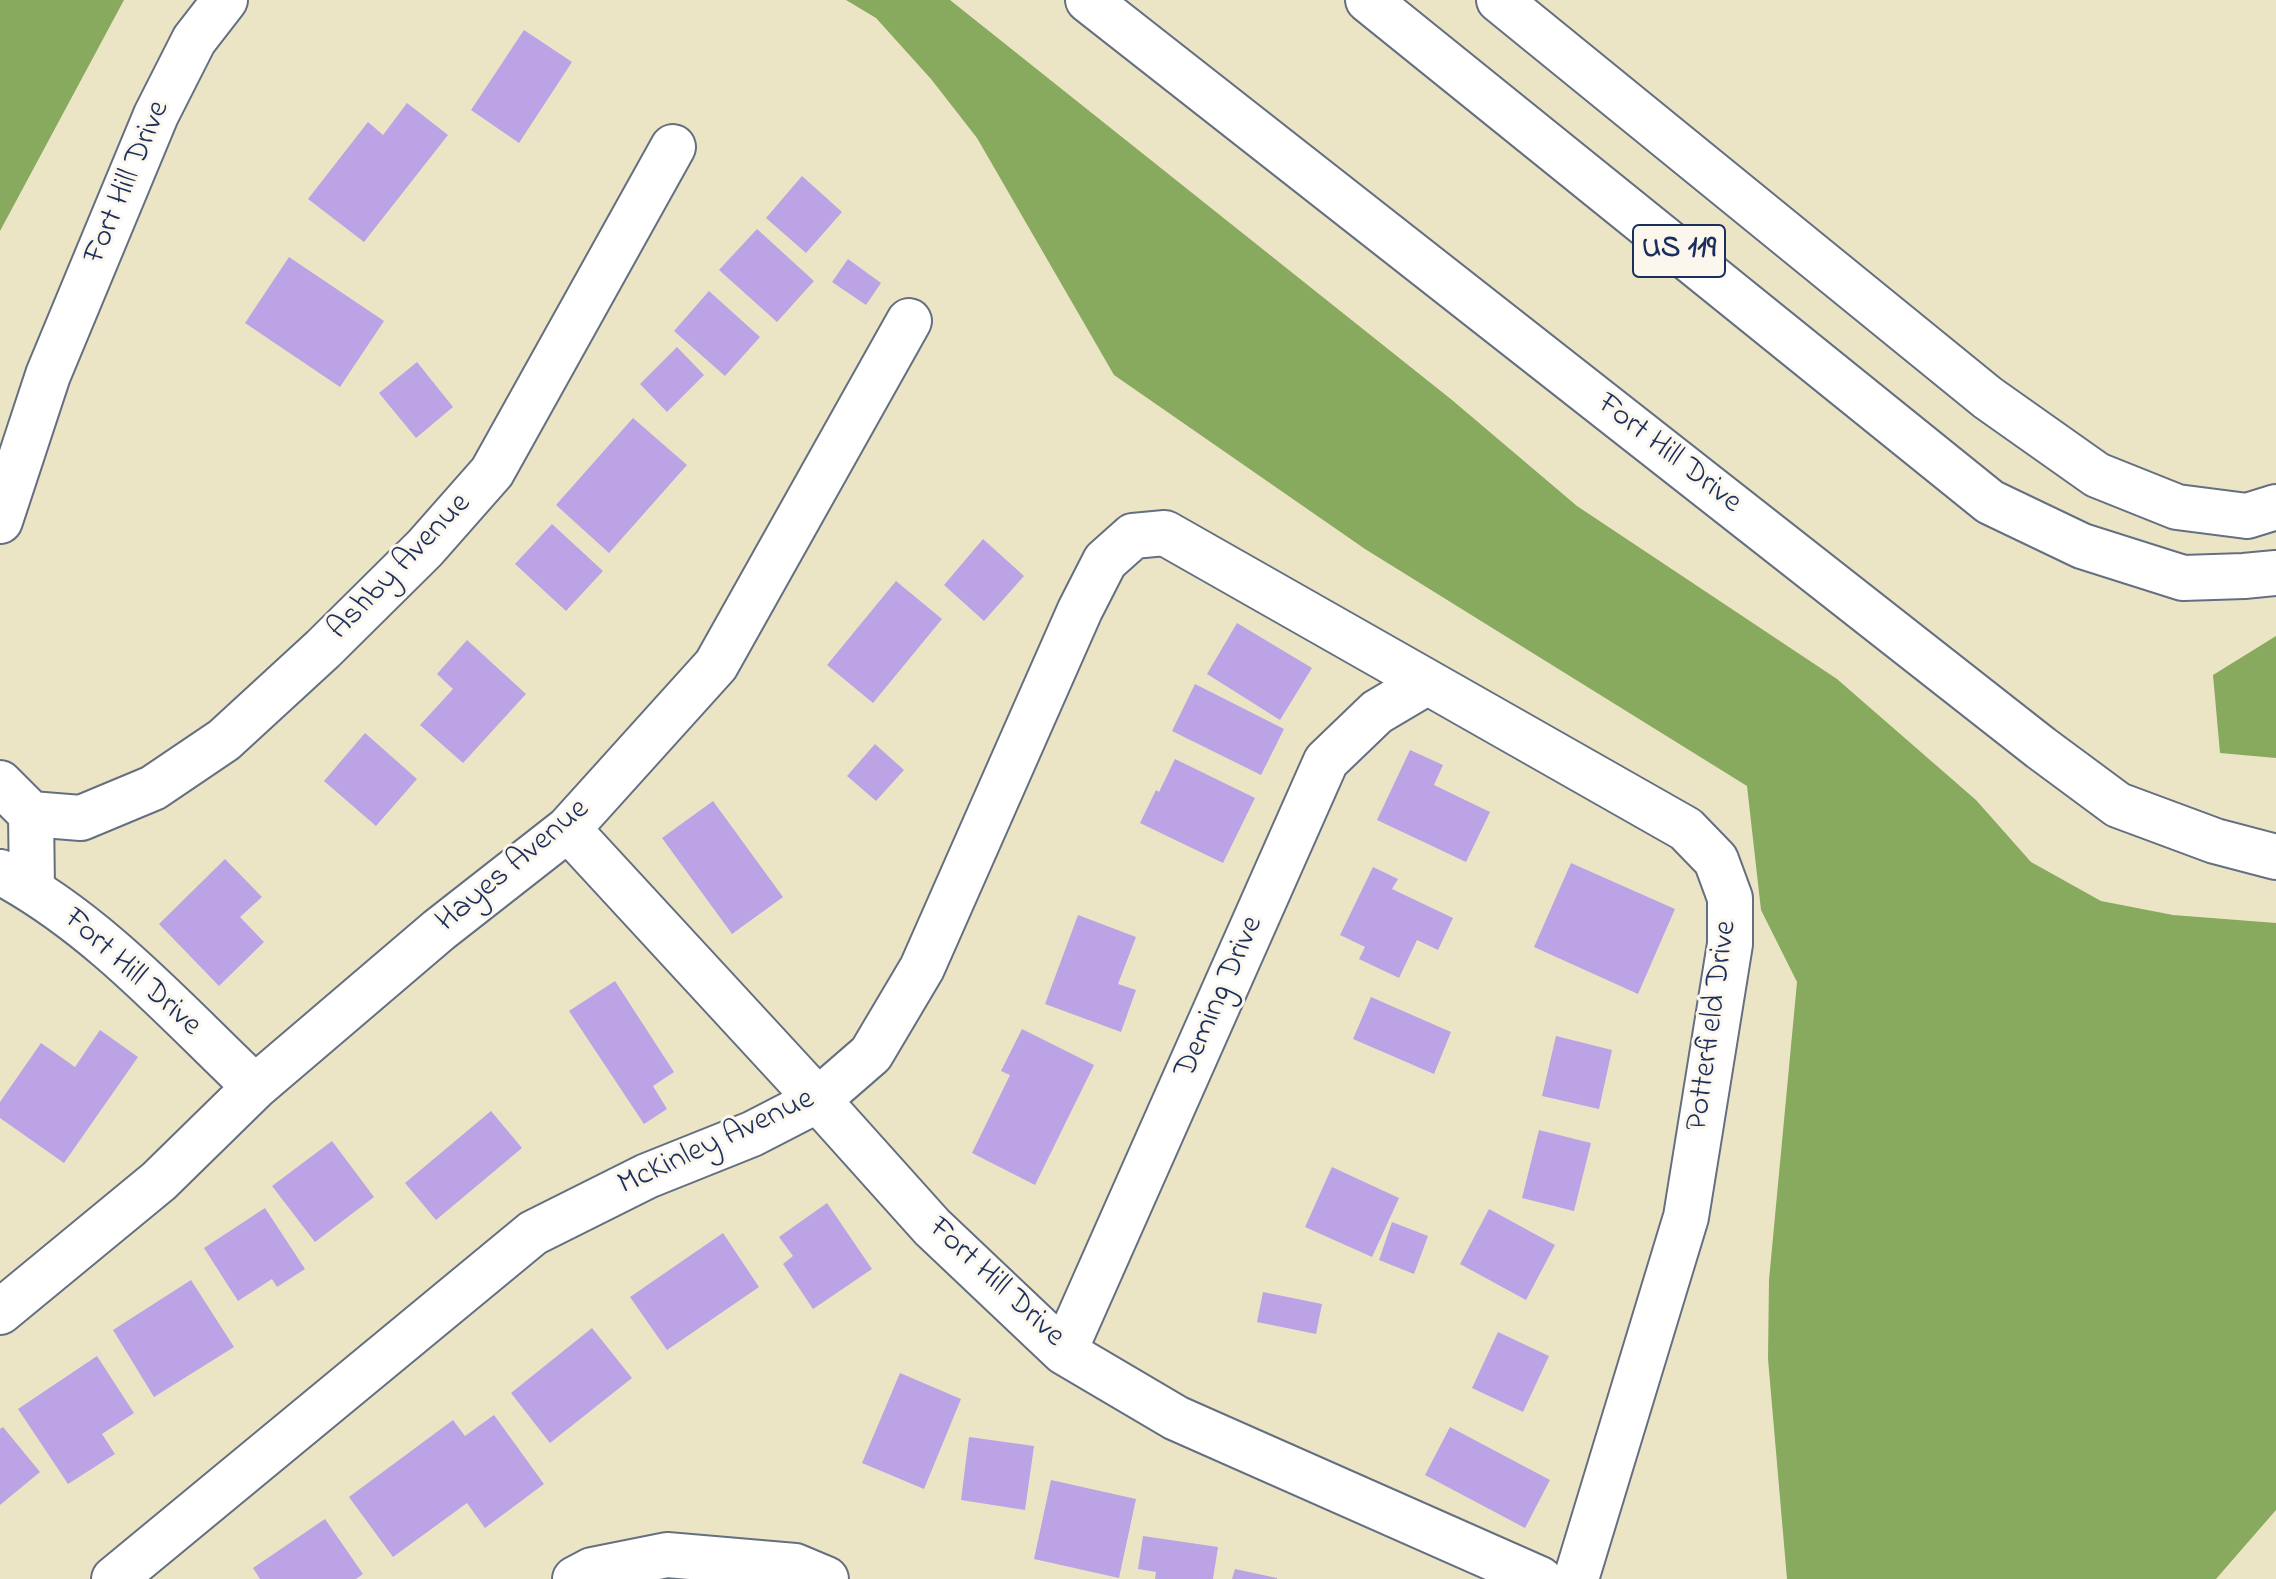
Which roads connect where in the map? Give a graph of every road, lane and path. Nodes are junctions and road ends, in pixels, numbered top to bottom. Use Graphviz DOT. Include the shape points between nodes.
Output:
graph roads {
  1 [pos="225,0"];
  2 [pos="1088,0"];
  3 [pos="1368,0"];
  4 [pos="1499,0"];
  5 [pos="673,147"];
  6 [pos="909,321"];
  7 [pos="2276,507"];
  8 [pos="0,521"];
  9 [pos="1165,533"];
  10 [pos="2276,573"];
  11 [pos="1426,683"];
  12 [pos="0,783"];
  13 [pos="31,814"];
  14 [pos="568,829"];
  15 [pos="2276,857"];
  16 [pos="16,880"];
  17 [pos="255,1087"];
  18 [pos="818,1100"];
  19 [pos="0,1312"];
  20 [pos="1064,1352"];
  21 [pos="114,1579"];
  22 [pos="575,1579"];
  23 [pos="826,1579"];
  24 [pos="1540,1579"];
  25 [pos="1576,1579"];
  1 -- 8 [label="main road, Fort Hill Drive" via="194,40 156,115 48,375"];
  2 -- 15 [label="main road, Fort Hill Drive" via="2118,805"];
  3 -- 10 [label="main road, US 119" via="1990,502 2082,546 2183,578"];
  4 -- 7 [label="main road" via="1988,398 2097,475 2177,507 2247,516"];
  5 -- 13 [label="main road, Ashby Avenue" via="492,472 425,548 224,740 153,788 81,818"];
  6 -- 14 [label="main road, Hayes Avenue" via="716,665"];
  9 -- 11 [label="main road, Potterfield Drive"];
  9 -- 18 [label="main road, McKinley Avenue" via="1133,536 1105,561 922,968 871,1054"];
  11 -- 20 [label="main road, Deming Drive" via="1377,712 1326,761"];
  11 -- 25 [label="main road, Potterfield Drive" via="1686,829 1716,860 1730,898 1730,944 1686,1217"];
  12 -- 13 [label="main road"];
  13 -- 16 [label="main road"];
  14 -- 17 [label="main road, Hayes Avenue" via="439,930"];
  14 -- 18 [label="main road, Fort Hill Drive"];
  16 -- 17 [label="main road, Fort Hill Drive" via="102,942"];
  17 -- 19 [label="main road, Hayes Avenue" via="159,1181"];
  18 -- 20 [label="main road, Fort Hill Drive" via="932,1227"];
  18 -- 21 [label="main road, McKinley Avenue" via="533,1233"];
  20 -- 24 [label="main road, Fort Hill Drive" via="1176,1418"];
  22 -- 23 [label="main road" via="592,1570 667,1555 795,1566"];
}
